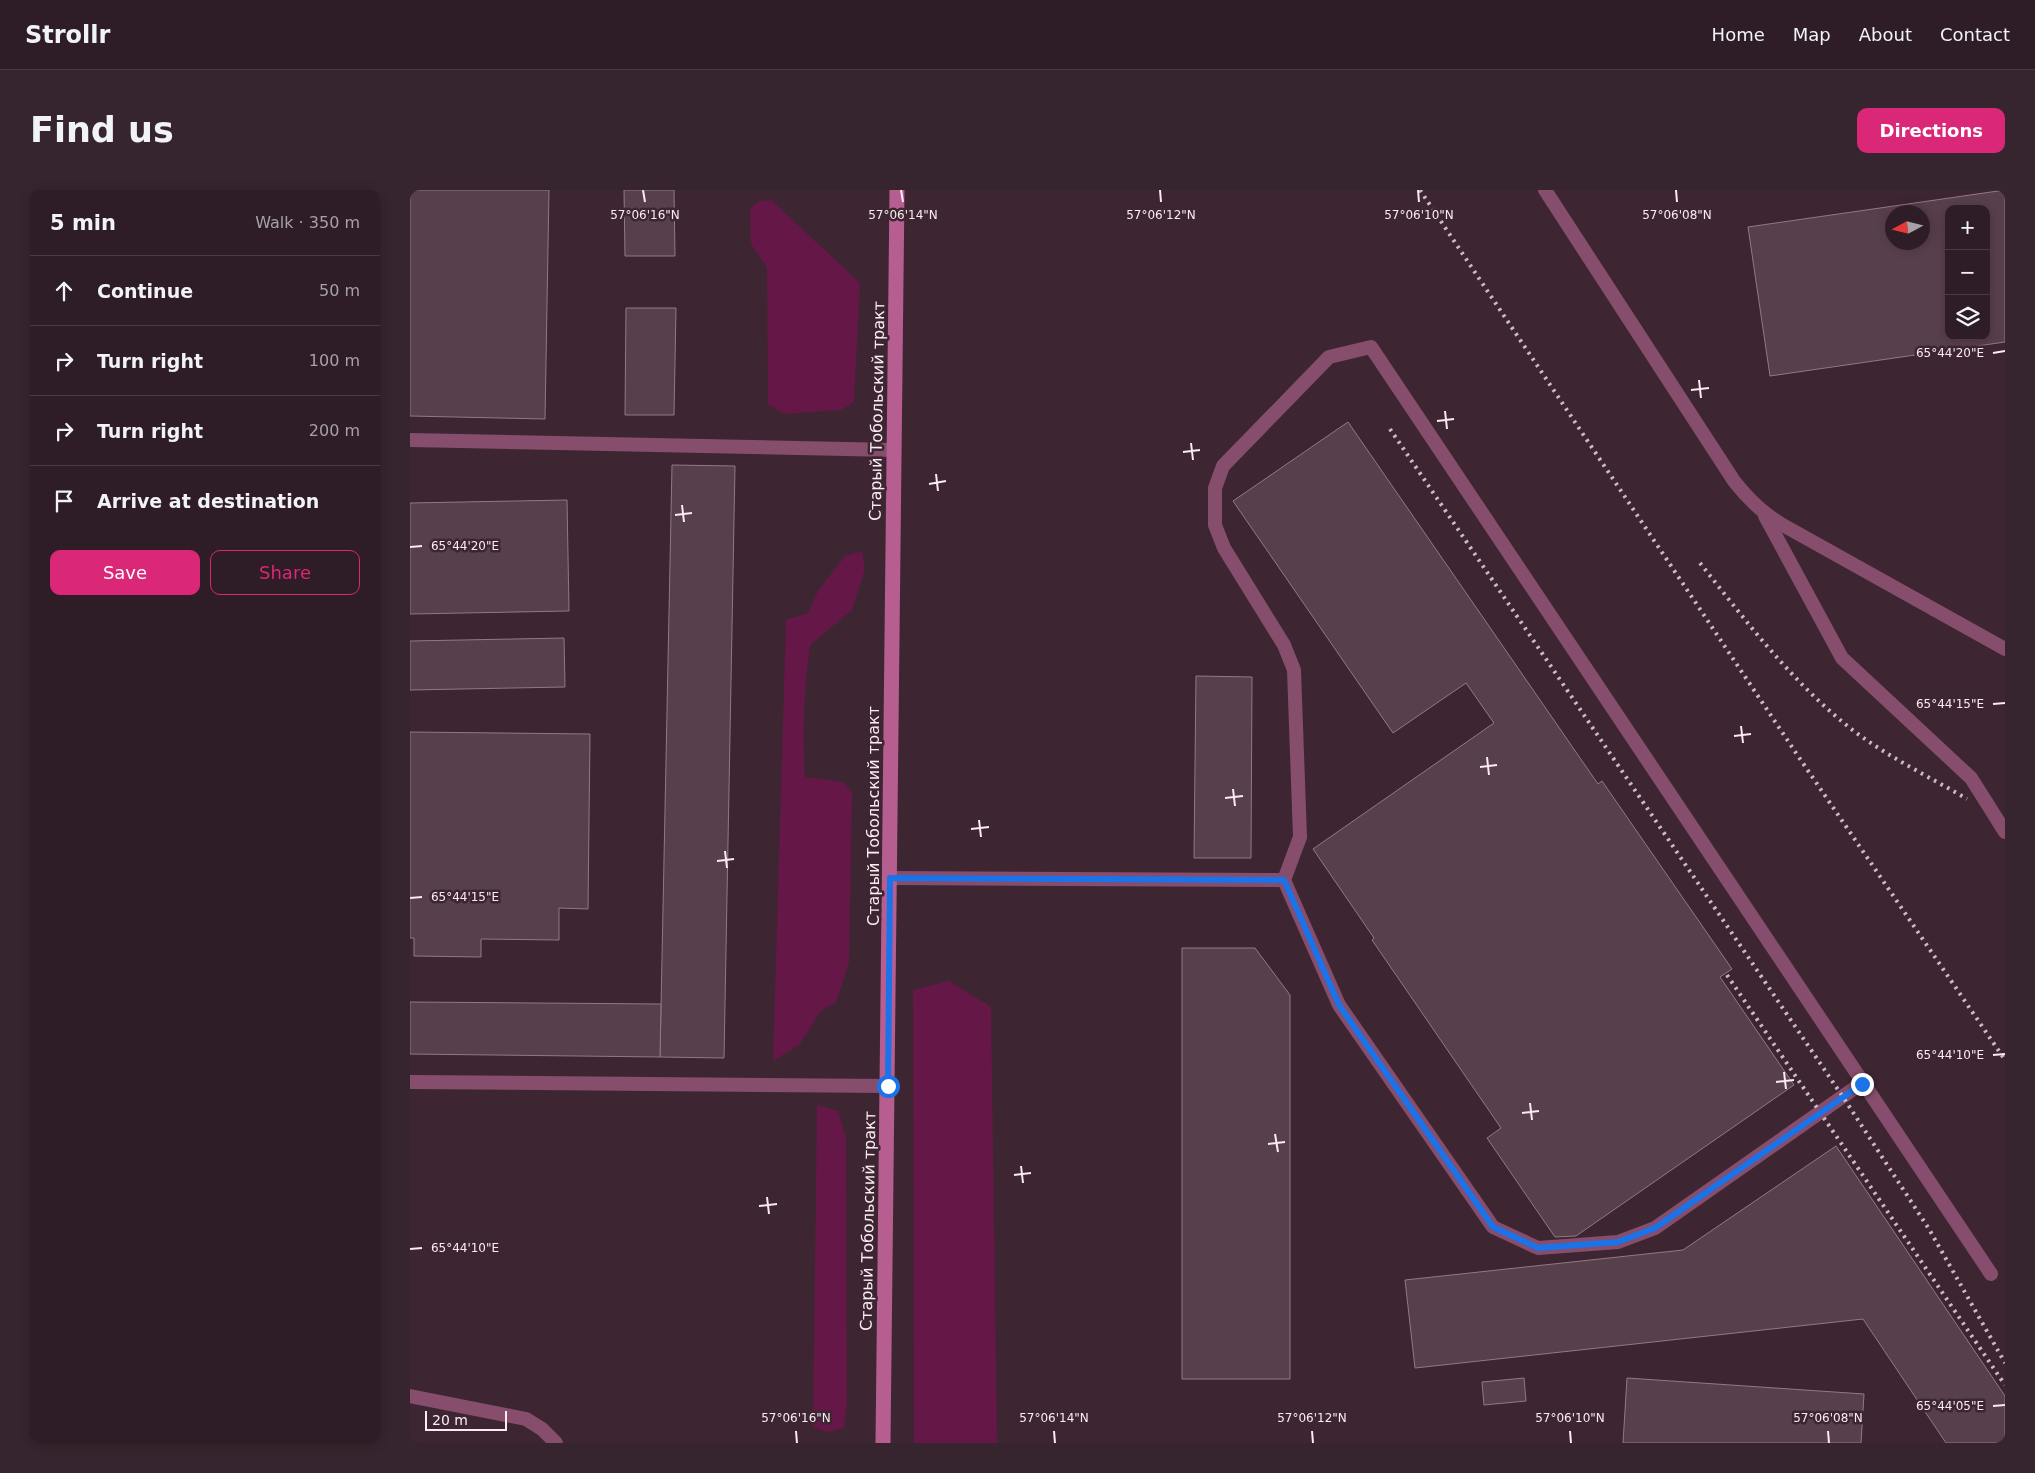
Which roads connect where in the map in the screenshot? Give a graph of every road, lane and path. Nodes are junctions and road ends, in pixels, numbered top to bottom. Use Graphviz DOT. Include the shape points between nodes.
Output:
graph roads {
  1 [pos="898,190"];
  2 [pos="1545,190"];
  3 [pos="410,440"];
  4 [pos="893,450"];
  5 [pos="1764,514"];
  6 [pos="2005,649"];
  7 [pos="2005,832"];
  8 [pos="890,878"];
  9 [pos="1284,880"];
  10 [pos="410,1082"];
  11 [pos="1862,1084"];
  12 [pos="888,1086"];
  13 [pos="1991,1274"];
  14 [pos="410,1396"];
  15 [pos="556,1443"];
  16 [pos="883,1443"];
  1 -- 4 [label="street, Старый Тобольский тракт"];
  2 -- 5 [label="lane" via="1734,481"];
  3 -- 4 [label="lane"];
  4 -- 8 [label="street, Старый Тобольский тракт"];
  5 -- 6 [label="lane"];
  5 -- 7 [label="lane" via="1842,658 1971,778"];
  8 -- 9 [label="lane"];
  8 -- 12 [label="street, Старый Тобольский тракт"];
  9 -- 11 [label="lane" via="1339,1005 1493,1227 1538,1248 1618,1242 1655,1228"];
  9 -- 11 [label="lane" via="1300,837 1294,670 1284,645 1224,548 1215,525 1215,488 1223,466 1329,357 1371,347"];
  10 -- 12 [label="lane"];
  11 -- 13 [label="lane"];
  12 -- 16 [label="street, Старый Тобольский тракт"];
  14 -- 15 [label="lane" via="526,1419"];
}
